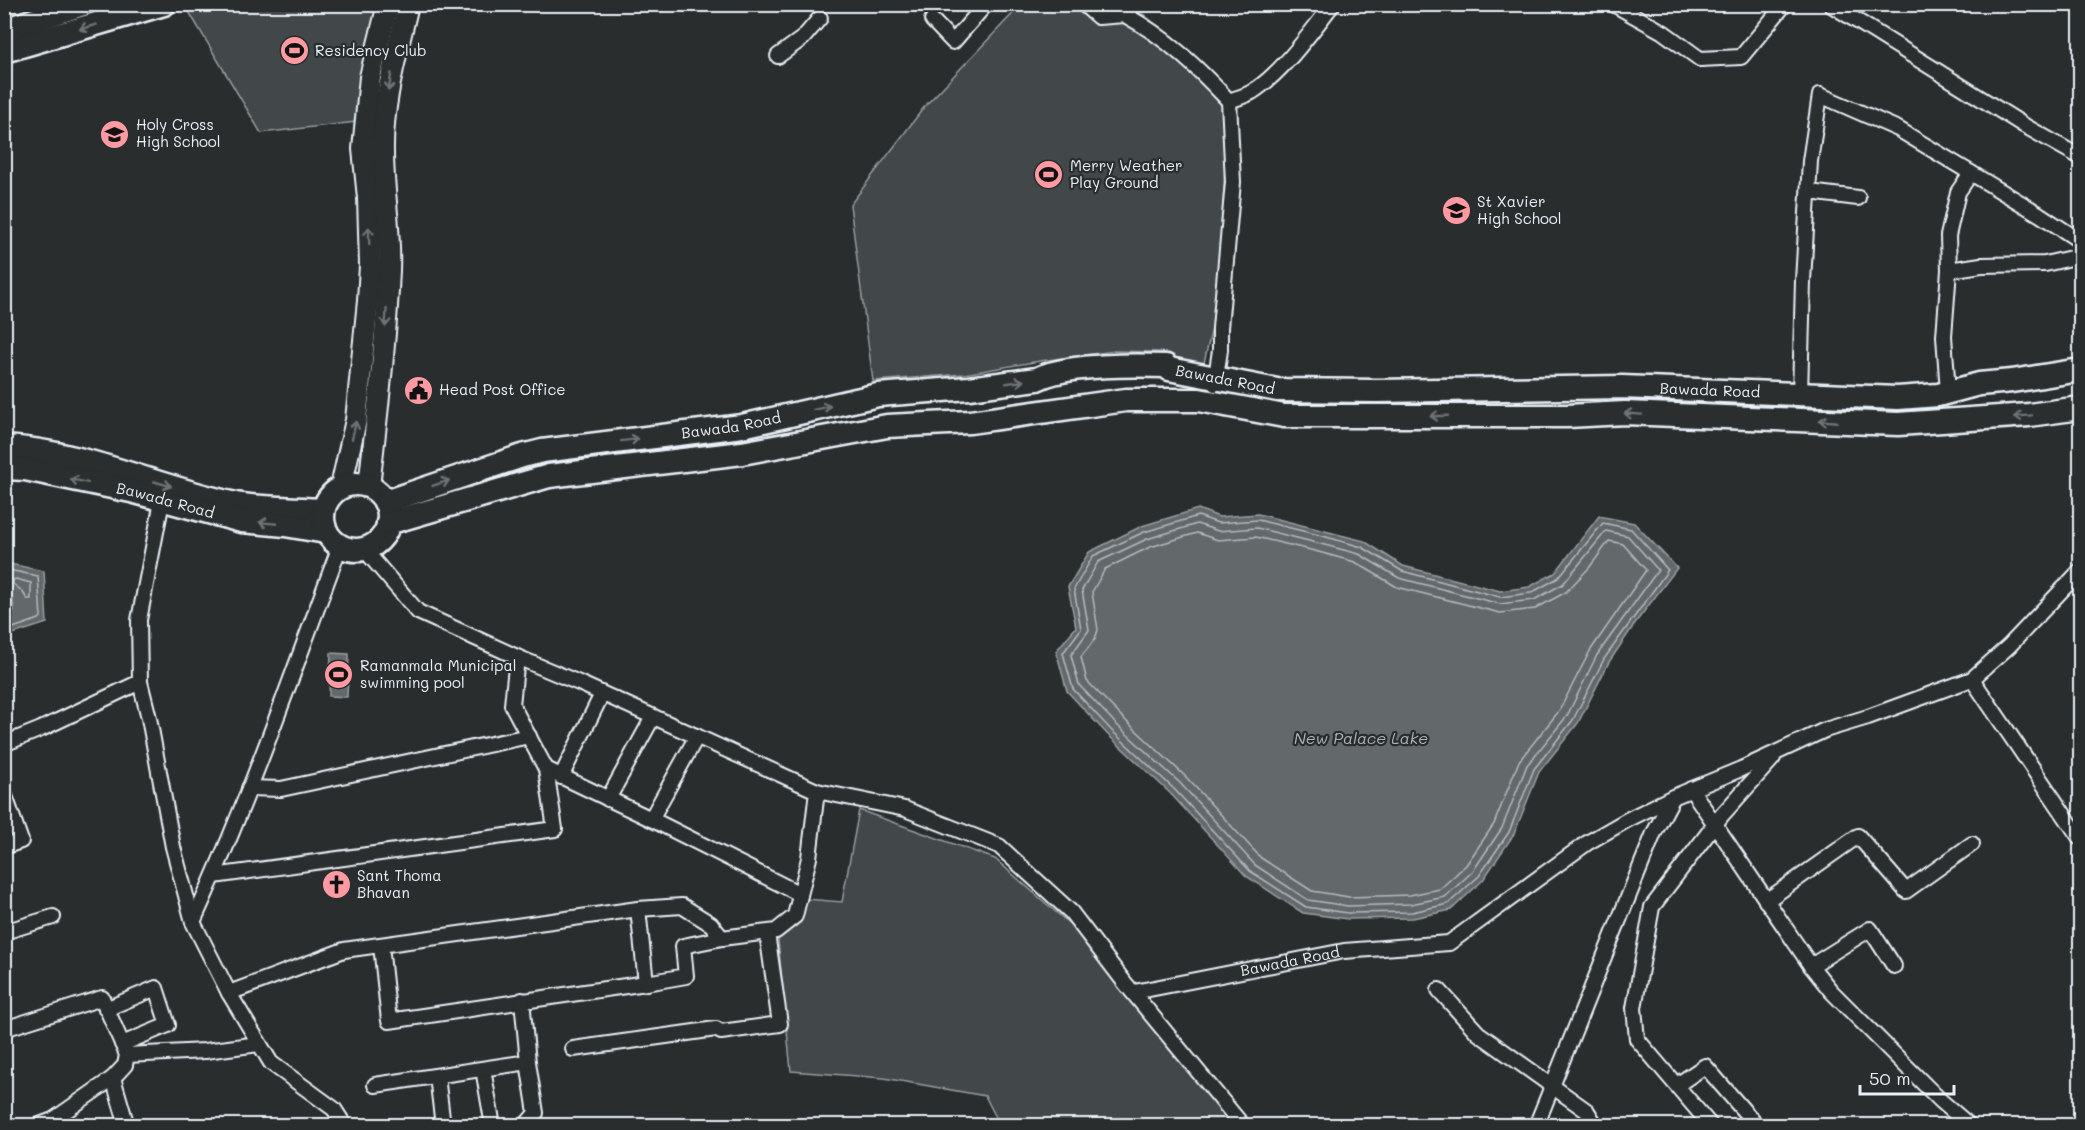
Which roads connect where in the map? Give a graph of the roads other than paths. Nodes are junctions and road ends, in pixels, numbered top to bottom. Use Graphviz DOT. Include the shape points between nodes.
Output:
graph roads {
  1 [pos="83,4"];
  2 [pos="164,4"];
  3 [pos="388,4"];
  4 [pos="408,4"];
  5 [pos="986,4"];
  6 [pos="1083,4"];
  7 [pos="1333,4"];
  8 [pos="1613,4"];
  9 [pos="1785,4"];
  10 [pos="1830,4"];
  11 [pos="1129,10"];
  12 [pos="820,18"];
  13 [pos="932,20"];
  14 [pos="4,30"];
  15 [pos="4,51"];
  16 [pos="778,56"];
  17 [pos="1229,101"];
  18 [pos="2080,158"];
  19 [pos="1971,173"];
  20 [pos="1809,192"];
  21 [pos="1858,198"];
  22 [pos="2080,241"];
  23 [pos="2080,256"];
  24 [pos="1949,270"];
  25 [pos="2080,370"];
  26 [pos="1216,378"];
  27 [pos="1948,392"];
  28 [pos="1800,395"];
  29 [pos="1212,402"];
  30 [pos="2080,408"];
  31 [pos="4,447"];
  32 [pos="4,468"];
  33 [pos="341,487"];
  34 [pos="162,501"];
  35 [pos="381,504"];
  36 [pos="330,529"];
  37 [pos="364,549"];
  38 [pos="2080,571"];
  39 [pos="517,657"];
  40 [pos="1972,679"];
  41 [pos="140,682"];
  42 [pos="602,694"];
  43 [pos="653,717"];
  44 [pos="529,736"];
  45 [pos="697,736"];
  46 [pos="4,744"];
  47 [pos="1777,754"];
  48 [pos="546,769"];
  49 [pos="561,777"];
  50 [pos="249,788"];
  51 [pos="1691,789"];
  52 [pos="817,791"];
  53 [pos="4,793"];
  54 [pos="1673,797"];
  55 [pos="608,799"];
  56 [pos="651,819"];
  57 [pos="1715,824"];
  58 [pos="2080,838"];
  59 [pos="1972,844"];
  60 [pos="4,847"];
  61 [pos="214,876"];
  62 [pos="800,894"];
  63 [pos="1766,901"];
  64 [pos="638,909"];
  65 [pos="53,917"];
  66 [pos="193,922"];
  67 [pos="4,932"];
  68 [pos="767,933"];
  69 [pos="722,938"];
  70 [pos="381,945"];
  71 [pos="1811,966"];
  72 [pos="1894,966"];
  73 [pos="646,983"];
  74 [pos="1439,990"];
  75 [pos="1134,992"];
  76 [pos="230,993"];
  77 [pos="522,1000"];
  78 [pos="106,1008"];
  79 [pos="4,1029"];
  80 [pos="260,1044"];
  81 [pos="124,1049"];
  82 [pos="573,1049"];
  83 [pos="528,1062"];
  84 [pos="483,1069"];
  85 [pos="437,1076"];
  86 [pos="113,1078"];
  87 [pos="375,1085"];
  88 [pos="1677,1085"];
  89 [pos="1551,1086"];
  90 [pos="37,1125"];
  91 [pos="127,1125"];
  92 [pos="345,1125"];
  93 [pos="443,1125"];
  94 [pos="493,1125"];
  95 [pos="525,1125"];
  96 [pos="1243,1125"];
  97 [pos="1536,1125"];
  98 [pos="1596,1125"];
  99 [pos="1711,1125"];
  100 [pos="1757,1125"];
  101 [pos="1970,1125"];
  1 -- 14 [label="main road"];
  2 -- 15 [label="main road, one-way"];
  33 -- 3 [label="main road, one-way" via="356,420 370,265 364,139 370,77"];
  4 -- 35 [label="main road, one-way" via="390,80 382,151 390,266"];
  5 -- 13 [label="street" via="953,42"];
  6 -- 11 [label="street" via="1098,17"];
  7 -- 17 [label="street" via="1266,81"];
  8 -- 9 [label="street" via="1700,59 1741,57"];
  10 -- 18 [label="street"];
  11 -- 17 [label="street"];
  12 -- 16 [label="street"];
  17 -- 26 [label="street" via="1233,182"];
  19 -- 20 [label="street" via="1898,129 1820,95"];
  19 -- 22 [label="street"];
  19 -- 24 [label="street" via="1958,192 1948,236"];
  20 -- 21 [label="street"];
  20 -- 28 [label="street"];
  23 -- 24 [label="street" via="2045,264"];
  24 -- 27 [label="street" via="1944,336"];
  25 -- 27 [label="main road, Bawada Road"];
  26 -- 28 [label="main road, Bawada Road" via="1277,390 1597,387"];
  26 -- 29 [label="street"];
  35 -- 26 [label="main road, Bawada Road, one-way" via="540,452 742,426 878,395 969,388 1119,365 1166,366"];
  27 -- 28 [label="main road, Bawada Road" via="1898,398"];
  30 -- 29 [label="main road, one-way" via="2029,416 1898,424 1625,413 1284,416"];
  29 -- 35 [label="main road" via="1150,398 970,422 887,426 742,453 549,476"];
  31 -- 36 [label="main road, one-way" via="90,462"];
  34 -- 32 [label="main road, Bawada Road, one-way" via="131,491"];
  33 -- 35 [label="main road" via="355,484"];
  33 -- 36 [label="main road" via="331,495"];
  36 -- 34 [label="main road, Bawada Road, one-way" via="241,521"];
  34 -- 41 [label="street" via="139,620"];
  35 -- 37 [label="main road" via="380,539"];
  36 -- 37 [label="main road" via="352,550"];
  36 -- 50 [label="street"];
  37 -- 39 [label="street" via="418,612"];
  38 -- 40 [label="street"];
  39 -- 42 [label="street"];
  39 -- 44 [label="street" via="512,705"];
  40 -- 47 [label="street" via="1825,730"];
  40 -- 58 [label="street"];
  41 -- 46 [label="street"];
  41 -- 66 [label="street" via="173,847"];
  42 -- 43 [label="street"];
  42 -- 49 [label="street"];
  43 -- 45 [label="street"];
  43 -- 55 [label="street"];
  44 -- 48 [label="street"];
  44 -- 50 [label="street" via="281,789"];
  45 -- 52 [label="street"];
  45 -- 56 [label="street"];
  47 -- 51 [label="street"];
  47 -- 57 [label="street"];
  48 -- 49 [label="street"];
  48 -- 61 [label="street" via="555,829"];
  49 -- 55 [label="street"];
  50 -- 61 [label="street"];
  51 -- 54 [label="street"];
  51 -- 57 [label="street"];
  52 -- 62 [label="street" via="809,858"];
  52 -- 75 [label="street" via="905,809 999,846 1071,912"];
  53 -- 60 [label="street" via="21,841"];
  54 -- 75 [label="street, Bawada Road" via="1587,843 1449,943 1344,951"];
  54 -- 89 [label="street" via="1654,833"];
  55 -- 56 [label="street"];
  56 -- 62 [label="street"];
  57 -- 63 [label="street"];
  57 -- 88 [label="street" via="1652,907 1634,1008 1637,1039"];
  59 -- 63 [label="street" via="1906,891 1858,836"];
  61 -- 66 [label="street"];
  62 -- 68 [label="street" via="795,916"];
  63 -- 71 [label="street"];
  64 -- 69 [label="street" via="682,906 711,924"];
  64 -- 70 [label="street"];
  64 -- 73 [label="street"];
  65 -- 67 [label="street"];
  66 -- 76 [label="street"];
  68 -- 69 [label="street"];
  68 -- 82 [label="street" via="780,1024"];
  69 -- 73 [label="street" via="684,946 686,976"];
  70 -- 76 [label="street" via="344,950"];
  70 -- 77 [label="street" via="389,1021"];
  71 -- 72 [label="street" via="1870,929"];
  71 -- 101 [label="street" via="1832,992"];
  73 -- 77 [label="street"];
  74 -- 89 [label="street" via="1478,1033"];
  75 -- 96 [label="street"];
  76 -- 80 [label="street"];
  77 -- 83 [label="street"];
  78 -- 79 [label="street" via="102,998"];
  78 -- 81 [label="street"];
  78 -- 81 [label="street" via="156,988 168,1025"];
  80 -- 81 [label="street" via="205,1051"];
  80 -- 92 [label="street" via="271,1063 334,1109"];
  81 -- 86 [label="street" via="125,1065"];
  83 -- 84 [label="street"];
  83 -- 95 [label="street" via="536,1113"];
  84 -- 85 [label="street"];
  84 -- 94 [label="street"];
  85 -- 87 [label="street"];
  85 -- 93 [label="street"];
  86 -- 90 [label="street" via="53,1120"];
  86 -- 91 [label="street"];
  88 -- 99 [label="street"];
  88 -- 100 [label="street" via="1706,1066"];
  89 -- 97 [label="street"];
  89 -- 98 [label="street" via="1587,1111"];
}
